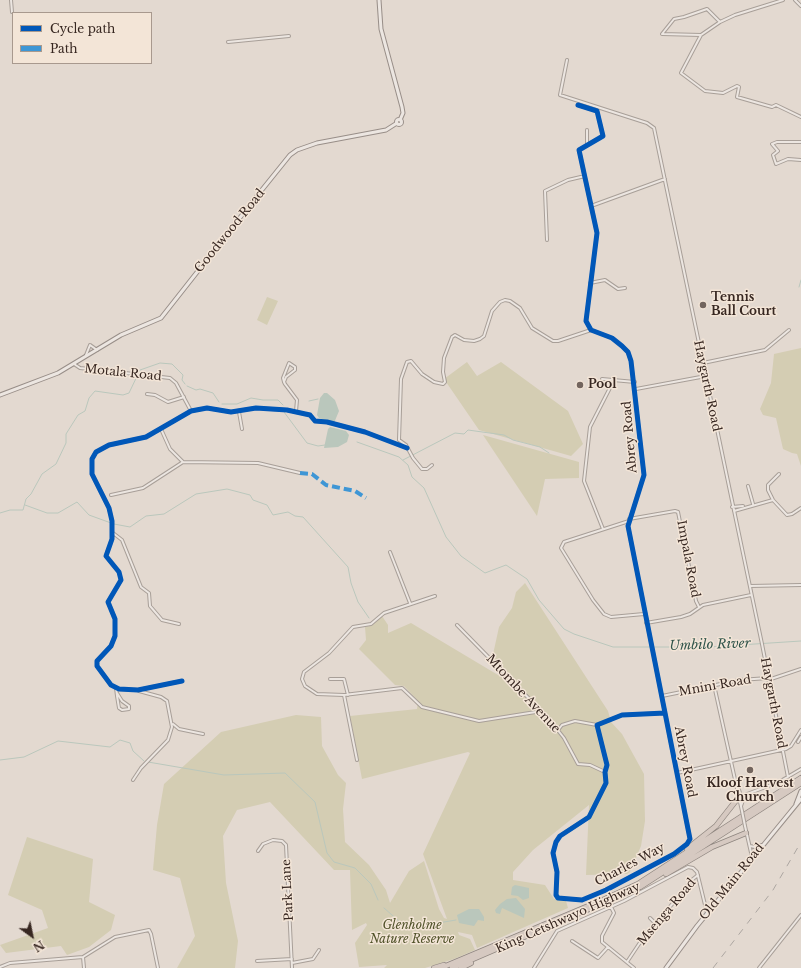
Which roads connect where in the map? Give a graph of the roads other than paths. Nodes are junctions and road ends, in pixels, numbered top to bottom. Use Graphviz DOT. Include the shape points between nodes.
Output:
graph roads {
  1 [pos="11,0"];
  2 [pos="379,0"];
  3 [pos="783,0"];
  4 [pos="796,0"];
  5 [pos="801,6"];
  6 [pos="12,12"];
  7 [pos="720,22"];
  8 [pos="701,35"];
  9 [pos="289,36"];
  10 [pos="228,42"];
  11 [pos="567,60"];
  12 [pos="578,105"];
  13 [pos="801,117"];
  14 [pos="587,130"];
  15 [pos="801,142"];
  16 [pos="587,144"];
  17 [pos="801,160"];
  18 [pos="585,176"];
  19 [pos="665,179"];
  20 [pos="591,206"];
  21 [pos="547,240"];
  22 [pos="590,283"];
  23 [pos="626,288"];
  24 [pos="591,330"];
  25 [pos="789,330"];
  26 [pos="97,350"];
  27 [pos="81,360"];
  28 [pos="703,363"];
  29 [pos="74,364"];
  30 [pos="706,376"];
  31 [pos="602,379"];
  32 [pos="614,380"];
  33 [pos="284,382"];
  34 [pos="635,382"];
  35 [pos="636,389"];
  36 [pos="0,394"];
  37 [pos="147,394"];
  38 [pos="184,397"];
  39 [pos="191,411"];
  40 [pos="296,411"];
  41 [pos="239,412"];
  42 [pos="161,429"];
  43 [pos="242,429"];
  44 [pos="407,448"];
  45 [pos="183,462"];
  46 [pos="432,465"];
  47 [pos="300,473"];
  48 [pos="779,474"];
  49 [pos="748,486"];
  50 [pos="111,495"];
  51 [pos="773,500"];
  52 [pos="753,504"];
  53 [pos="744,506"];
  54 [pos="732,507"];
  55 [pos="801,508"];
  56 [pos="733,511"];
  57 [pos="629,520"];
  58 [pos="603,529"];
  59 [pos="113,533"];
  60 [pos="390,552"];
  61 [pos="801,585"];
  62 [pos="750,586"];
  63 [pos="752,595"];
  64 [pos="435,596"];
  65 [pos="410,603"];
  66 [pos="699,607"];
  67 [pos="644,614"];
  68 [pos="646,623"];
  69 [pos="179,624"];
  70 [pos="457,625"];
  71 [pos="801,669"];
  72 [pos="330,679"];
  73 [pos="768,679"];
  74 [pos="182,681"];
  75 [pos="714,685"];
  76 [pos="116,688"];
  77 [pos="138,690"];
  78 [pos="117,693"];
  79 [pos="348,695"];
  80 [pos="344,696"];
  81 [pos="662,696"];
  82 [pos="542,711"];
  83 [pos="665,713"];
  84 [pos="552,723"];
  85 [pos="172,724"];
  86 [pos="562,724"];
  87 [pos="597,725"];
  88 [pos="558,730"];
  89 [pos="801,730"];
  90 [pos="203,734"];
  91 [pos="801,737"];
  92 [pos="798,742"];
  93 [pos="789,748"];
  94 [pos="783,750"];
  95 [pos="784,757"];
  96 [pos="357,760"];
  97 [pos="731,761"];
  98 [pos="801,769"];
  99 [pos="690,770"];
  100 [pos="605,772"];
  101 [pos="677,773"];
  102 [pos="788,777"];
  103 [pos="678,778"];
  104 [pos="801,778"];
  105 [pos="133,780"];
  106 [pos="801,784"];
  107 [pos="801,791"];
  108 [pos="745,794"];
  109 [pos="740,797"];
  110 [pos="801,800"];
  111 [pos="741,807"];
  112 [pos="792,810"];
  113 [pos="746,834"];
  114 [pos="690,838"];
  115 [pos="762,845"];
  116 [pos="749,846"];
  117 [pos="258,851"];
  118 [pos="752,857"];
  119 [pos="675,860"];
  120 [pos="698,875"];
  121 [pos="640,887"];
  122 [pos="612,907"];
  123 [pos="708,913"];
  124 [pos="801,915"];
  125 [pos="650,918"];
  126 [pos="656,924"];
  127 [pos="572,941"];
  128 [pos="608,947"];
  129 [pos="499,948"];
  130 [pos="319,950"];
  131 [pos="83,957"];
  132 [pos="292,958"];
  133 [pos="257,961"];
  134 [pos="457,961"];
  135 [pos="627,962"];
  136 [pos="292,963"];
  137 [pos="0,967"];
  138 [pos="84,968"];
  139 [pos="158,968"];
  140 [pos="292,968"];
  141 [pos="434,968"];
  142 [pos="441,968"];
  143 [pos="452,968"];
  144 [pos="461,968"];
  145 [pos="534,968"];
  146 [pos="634,968"];
  147 [pos="666,968"];
  148 [pos="759,968"];
  1 -- 6 [label="street"];
  2 -- 26 [label="street, Goodwood Road" via="381,28 402,107 400,120 386,130 317,143 290,155 161,318 121,335"];
  3 -- 7 [label="street"];
  4 -- 5 [label="street"];
  7 -- 8 [label="street"];
  7 -- 8 [label="street" via="707,9 674,19 662,34"];
  8 -- 13 [label="street" via="681,73 694,84 705,91 716,93 723,93 737,86 739,87 736,97 772,107 776,105"];
  9 -- 10 [label="street"];
  11 -- 19 [label="street, Haygarth Road" via="560,95 652,125"];
  12 -- 16 [label="street" via="597,112 603,136"];
  14 -- 16 [label="street"];
  15 -- 17 [label="street" via="772,144 778,151 772,155 776,164 788,159"];
  16 -- 18 [label="street" via="578,150"];
  18 -- 20 [label="street"];
  18 -- 21 [label="street" via="568,180 544,192"];
  19 -- 20 [label="street"];
  19 -- 28 [label="street, Haygarth Road"];
  20 -- 22 [label="street" via="597,235"];
  22 -- 23 [label="street" via="605,280 618,289"];
  22 -- 24 [label="street" via="586,319"];
  24 -- 34 [label="street, Abrey Road" via="612,338 625,348 631,361"];
  24 -- 44 [label="street" via="554,342 532,328 521,309 506,300 500,302 492,311 484,336 474,341 453,336 444,358 445,382 442,384 422,374 411,361 407,363 401,379 398,432 400,441"];
  25 -- 28 [label="street" via="767,349"];
  26 -- 27 [label="street, Goodwood Road"];
  26 -- 27 [label="street" via="90,344 88,352"];
  27 -- 29 [label="street, Goodwood Road"];
  28 -- 30 [label="street, Haygarth Road"];
  29 -- 36 [label="street, Goodwood Road" via="58,373"];
  29 -- 38 [label="street, Motala Road" via="80,368 171,378"];
  30 -- 35 [label="street"];
  30 -- 54 [label="street, Haygarth Road"];
  31 -- 32 [label="street"];
  32 -- 34 [label="street"];
  32 -- 58 [label="street" via="591,426 584,481"];
  33 -- 33 [label="street" via="295,370 293,365 289,364 284,373"];
  33 -- 40 [label="street" via="298,404"];
  34 -- 35 [label="street, Abrey Road"];
  35 -- 57 [label="street, Abrey Road" via="644,475"];
  37 -- 38 [label="street" via="168,402"];
  38 -- 39 [label="street, Motala Road"];
  39 -- 41 [label="street" via="207,408"];
  39 -- 42 [label="street"];
  40 -- 41 [label="street" via="265,408"];
  40 -- 44 [label="street" via="309,415 315,421 364,432"];
  41 -- 43 [label="street"];
  42 -- 45 [label="street" via="170,449"];
  42 -- 59 [label="street" via="142,438 103,447 94,454 92,474 109,508"];
  44 -- 46 [label="street" via="422,469"];
  45 -- 47 [label="street" via="258,463"];
  45 -- 50 [label="street" via="143,488"];
  48 -- 51 [label="street" via="768,485"];
  49 -- 52 [label="street"];
  51 -- 52 [label="street"];
  51 -- 55 [label="street" via="787,515"];
  52 -- 53 [label="street"];
  53 -- 54 [label="street"];
  53 -- 56 [label="street"];
  54 -- 56 [label="street, Haygarth Road"];
  56 -- 62 [label="street, Haygarth Road"];
  57 -- 58 [label="street"];
  57 -- 66 [label="street, Impala Road" via="678,512"];
  57 -- 67 [label="street, Abrey Road"];
  58 -- 67 [label="street" via="563,542 562,552 604,614 611,617"];
  59 -- 69 [label="street" via="121,539 141,588 150,594 149,605 162,620"];
  59 -- 76 [label="street" via="106,554 120,576 118,586 108,602 115,619 115,636 111,646 98,658 96,664"];
  60 -- 65 [label="street"];
  61 -- 62 [label="street"];
  62 -- 63 [label="street, Haygarth Road"];
  63 -- 66 [label="street"];
  63 -- 73 [label="street, Haygarth Road"];
  64 -- 65 [label="street"];
  65 -- 80 [label="street" via="382,614 371,624 353,627 329,653 304,672 303,683 310,692"];
  66 -- 68 [label="street" via="687,615"];
  67 -- 68 [label="street, Abrey Road"];
  68 -- 81 [label="street, Abrey Road"];
  70 -- 82 [label="street, Mtombe Avenue"];
  71 -- 73 [label="street, Mnini Road"];
  72 -- 79 [label="street" via="344,679"];
  73 -- 75 [label="street, Mnini Road"];
  73 -- 94 [label="street, Haygarth Road"];
  74 -- 77 [label="street"];
  75 -- 81 [label="street, Mnini Road"];
  75 -- 97 [label="street"];
  76 -- 77 [label="street"];
  76 -- 78 [label="street"];
  77 -- 85 [label="street" via="166,700 170,707"];
  78 -- 78 [label="street" via="120,709 128,709 129,706"];
  79 -- 80 [label="street"];
  79 -- 82 [label="street" via="402,688 422,707 479,721"];
  80 -- 96 [label="street"];
  81 -- 83 [label="street, Abrey Road"];
  82 -- 84 [label="street, Mtombe Avenue"];
  83 -- 87 [label="street" via="622,715"];
  83 -- 101 [label="street, Abrey Road"];
  84 -- 86 [label="street"];
  84 -- 88 [label="street, Mtombe Avenue"];
  85 -- 90 [label="street" via="179,729"];
  85 -- 105 [label="street" via="168,740"];
  86 -- 87 [label="street" via="579,721"];
  86 -- 88 [label="street"];
  87 -- 100 [label="street" via="608,765"];
  88 -- 100 [label="street, Mtombe Avenue" via="578,764 590,765"];
  89 -- 93 [label="street"];
  91 -- 92 [label="street"];
  93 -- 94 [label="street"];
  93 -- 95 [label="street"];
  94 -- 95 [label="street, Haygarth Road"];
  94 -- 97 [label="street"];
  95 -- 102 [label="street, Haygarth Road"];
  97 -- 99 [label="street"];
  97 -- 109 [label="street"];
  98 -- 102 [label="street"];
  99 -- 101 [label="street"];
  99 -- 103 [label="street"];
  100 -- 114 [label="street, Charles Way" via="605,786 591,814 560,836 554,846 556,896 559,899 587,898 630,879 679,850"];
  101 -- 103 [label="street, Abrey Road"];
  102 -- 108 [label="street"];
  103 -- 114 [label="street, Abrey Road"];
  104 -- 119 [label="highway, King Cetshwayo Highway"];
  106 -- 121 [label="highway, King Cetshwayo Highway"];
  107 -- 112 [label="street"];
  108 -- 109 [label="street"];
  108 -- 111 [label="street"];
  109 -- 111 [label="street"];
  109 -- 119 [label="highway" via="717,825"];
  110 -- 112 [label="street, Old Main Road"];
  111 -- 113 [label="street, bridge"];
  112 -- 115 [label="street, Old Main Road"];
  113 -- 116 [label="street"];
  113 -- 121 [label="highway" via="712,848"];
  115 -- 116 [label="street"];
  115 -- 118 [label="street, Old Main Road"];
  116 -- 118 [label="street"];
  117 -- 132 [label="street, Park Lane" via="263,844 273,840 282,841 286,845"];
  118 -- 123 [label="street, Old Main Road"];
  119 -- 134 [label="highway, King Cetshwayo Highway" via="623,891"];
  120 -- 122 [label="street" via="694,868 687,868"];
  120 -- 123 [label="street, Msenga Road"];
  120 -- 126 [label="street, Msenga Road"];
  121 -- 129 [label="highway, King Cetshwayo Highway"];
  122 -- 128 [label="street" via="613,914 602,939"];
  122 -- 145 [label="street" via="557,931"];
  123 -- 147 [label="street, Old Main Road"];
  124 -- 148 [label="street"];
  125 -- 126 [label="street"];
  126 -- 135 [label="street, Msenga Road"];
  127 -- 128 [label="street" via="598,958"];
  128 -- 135 [label="street"];
  129 -- 143 [label="highway, King Cetshwayo Highway"];
  129 -- 144 [label="highway"];
  130 -- 136 [label="street" via="313,959"];
  131 -- 137 [label="street" via="10,963"];
  131 -- 138 [label="street"];
  131 -- 139 [label="street" via="115,937 149,930"];
  132 -- 133 [label="street"];
  132 -- 136 [label="street, Park Lane"];
  134 -- 141 [label="highway"];
  134 -- 142 [label="highway, King Cetshwayo Highway"];
  135 -- 146 [label="street"];
  136 -- 140 [label="street, Park Lane"];
}
